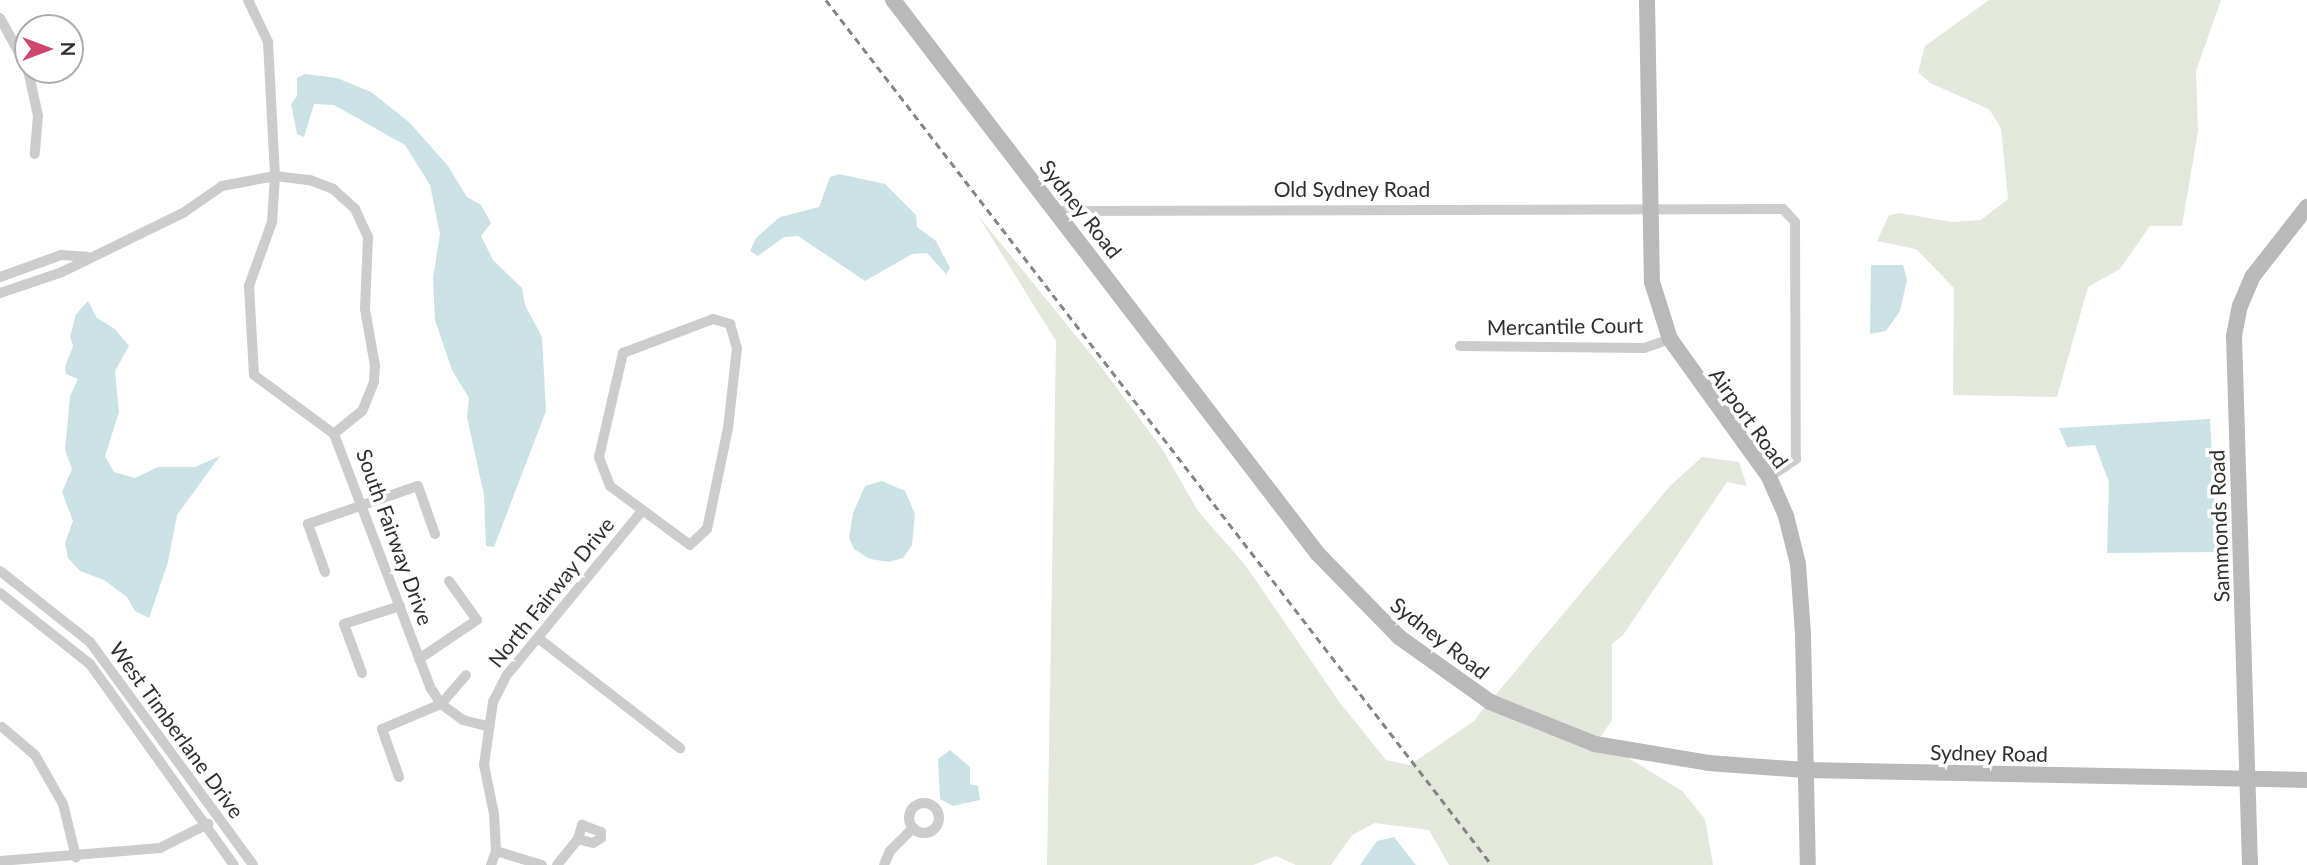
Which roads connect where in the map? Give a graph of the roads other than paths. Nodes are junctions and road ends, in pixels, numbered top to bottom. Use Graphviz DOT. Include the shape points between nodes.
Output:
graph roads {
  1 [pos="248,0"];
  2 [pos="893,0"];
  3 [pos="1647,0"];
  4 [pos="0,18"];
  5 [pos="14,44"];
  6 [pos="31,84"];
  7 [pos="35,154"];
  8 [pos="275,176"];
  9 [pos="1648,206"];
  10 [pos="2307,207"];
  11 [pos="1056,211"];
  12 [pos="87,257"];
  13 [pos="0,277"];
  14 [pos="0,293"];
  15 [pos="1670,339"];
  16 [pos="1460,346"];
  17 [pos="334,434"];
  18 [pos="1769,477"];
  19 [pos="363,505"];
  20 [pos="642,511"];
  21 [pos="435,534"];
  22 [pos="0,571"];
  23 [pos="326,572"];
  24 [pos="449,581"];
  25 [pos="0,593"];
  26 [pos="400,606"];
  27 [pos="538,638"];
  28 [pos="419,659"];
  29 [pos="362,673"];
  30 [pos="466,675"];
  31 [pos="441,704"];
  32 [pos="487,726"];
  33 [pos="2,727"];
  34 [pos="680,748"];
  35 [pos="1805,770"];
  36 [pos="400,777"];
  37 [pos="2248,779"];
  38 [pos="2307,780"];
  39 [pos="216,817"];
  40 [pos="205,827"];
  41 [pos="913,828"];
  42 [pos="578,839"];
  43 [pos="496,851"];
  44 [pos="76,857"];
  45 [pos="0,861"];
  46 [pos="234,865"];
  47 [pos="253,865"];
  48 [pos="491,865"];
  49 [pos="542,865"];
  50 [pos="557,865"];
  51 [pos="884,865"];
  52 [pos="1808,865"];
  53 [pos="2250,865"];
  1 -- 8 [label="street, South Fairway Drive" via="268,42"];
  2 -- 11 [label="street, Sydney Road"];
  3 -- 9 [label="street, Airport Road"];
  4 -- 5 [label="street"];
  6 -- 7 [label="street" via="38,116"];
  8 -- 12 [label="street" via="222,186 183,213"];
  8 -- 17 [label="street, South Fairway Drive" via="272,222 249,286 254,374"];
  8 -- 17 [label="street" via="310,180 333,189 355,209 368,237 365,309 374,382 362,411"];
  9 -- 11 [label="street, Old Sydney Road"];
  9 -- 15 [label="street, Airport Road" via="1652,282"];
  9 -- 18 [label="street, Old Sydney Road" via="1783,209 1794,222 1796,459"];
  10 -- 37 [label="street, Sammonds Road" via="2253,276 2239,306 2234,336"];
  11 -- 35 [label="street, Sydney Road" via="1318,554 1399,637 1444,672 1490,702 1595,744 1648,756"];
  12 -- 13 [label="street" via="61,255"];
  12 -- 14 [label="street" via="62,272"];
  15 -- 16 [label="street, Mercantile Court" via="1644,348"];
  15 -- 18 [label="street, Airport Road"];
  17 -- 19 [label="street, South Fairway Drive"];
  18 -- 35 [label="street, Airport Road" via="1786,516 1798,564"];
  19 -- 21 [label="street" via="418,485"];
  19 -- 23 [label="street" via="308,524"];
  19 -- 26 [label="street, South Fairway Drive"];
  20 -- 20 [label="street" via="690,545 707,529 728,428 737,348 730,324 713,319 622,353 599,457 611,486"];
  20 -- 27 [label="street, North Fairway Drive"];
  22 -- 39 [label="street, West Timberlane Drive" via="90,642"];
  24 -- 28 [label="street" via="477,620"];
  25 -- 40 [label="street, West Timberlane Drive" via="90,664"];
  26 -- 28 [label="street, South Fairway Drive"];
  26 -- 29 [label="street" via="344,624"];
  27 -- 32 [label="street, North Fairway Drive" via="506,676"];
  27 -- 34 [label="street"];
  28 -- 31 [label="street, South Fairway Drive"];
  30 -- 31 [label="street"];
  31 -- 32 [label="street" via="463,720"];
  31 -- 36 [label="street" via="382,729"];
  32 -- 43 [label="street, North Fairway Drive" via="484,765"];
  33 -- 44 [label="street" via="34,755 63,804"];
  35 -- 37 [label="street, Sydney Road"];
  35 -- 52 [label="street, Airport Road"];
  37 -- 38 [label="street, Sydney Road"];
  37 -- 53 [label="street, Sammonds Road"];
  39 -- 40 [label="street"];
  39 -- 47 [label="street, West Timberlane Drive"];
  40 -- 44 [label="street" via="160,848"];
  40 -- 46 [label="street, West Timberlane Drive"];
  41 -- 51 [label="street" via="890,851"];
  42 -- 50 [label="street"];
  43 -- 48 [label="street, North Fairway Drive"];
  43 -- 49 [label="street"];
  44 -- 45 [label="street"];
}
